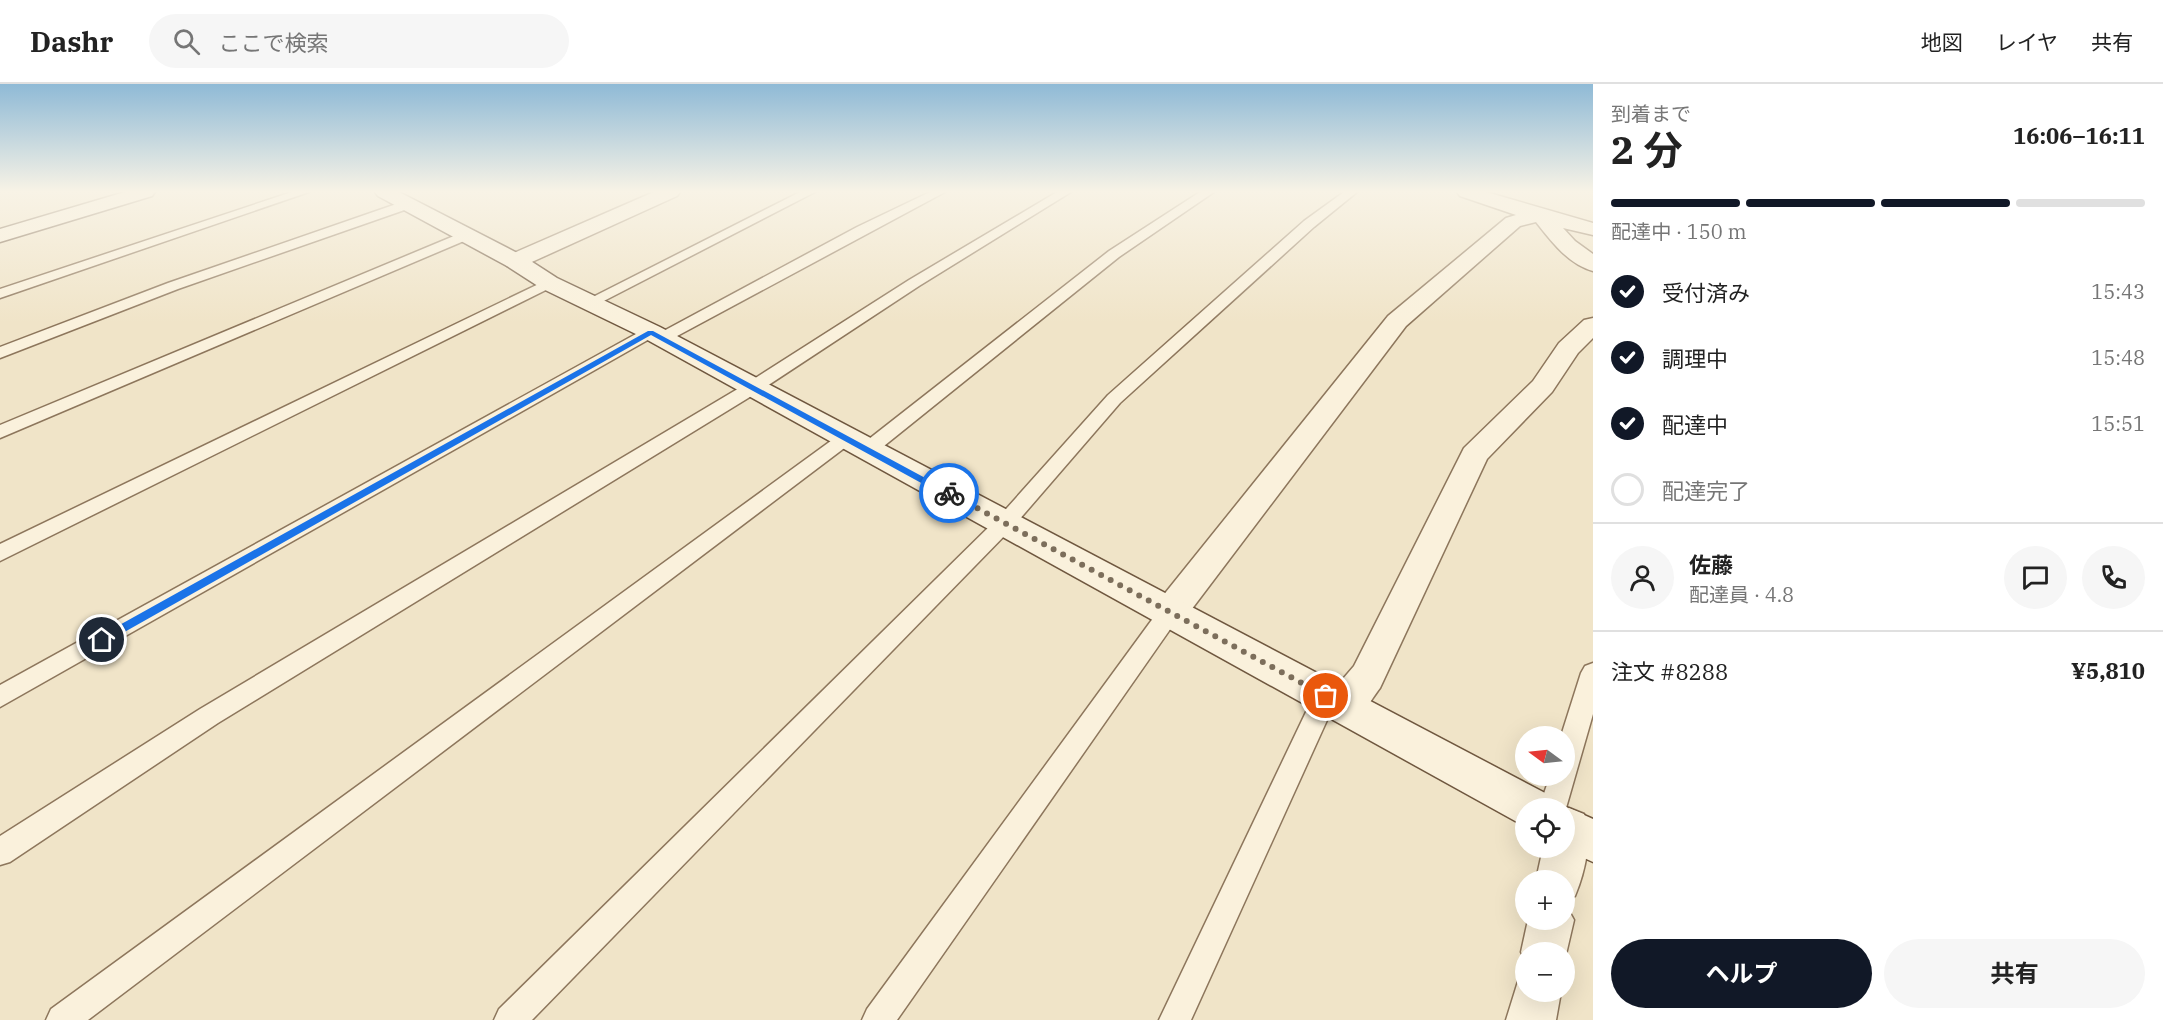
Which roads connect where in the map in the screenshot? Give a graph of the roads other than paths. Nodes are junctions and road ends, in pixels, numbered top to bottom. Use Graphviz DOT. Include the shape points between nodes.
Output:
graph roads {
  1 [pos="173,236"];
  2 [pos="294,236"];
  3 [pos="464,236"];
  4 [pos="467,236"];
  5 [pos="572,236"];
  6 [pos="722,236"];
  7 [pos="851,236"];
  8 [pos="993,236"];
  9 [pos="1142,236"];
  10 [pos="1296,236"];
  11 [pos="1497,236"];
  12 [pos="1560,236"];
  13 [pos="515,261"];
  14 [pos="1593,264"];
  15 [pos="549,283"];
  16 [pos="0,294"];
  17 [pos="591,302"];
  18 [pos="1593,325"];
  19 [pos="655,335"];
  20 [pos="0,353"];
  21 [pos="752,388"];
  22 [pos="0,432"];
  23 [pos="856,444"];
  24 [pos="1005,523"];
  25 [pos="0,553"];
  26 [pos="1170,612"];
  27 [pos="1593,673"];
  28 [pos="0,697"];
  29 [pos="1335,701"];
  30 [pos="1575,733"];
  31 [pos="1515,799"];
  32 [pos="0,852"];
  33 [pos="1535,1002"];
  34 [pos="62,1020"];
  35 [pos="510,1020"];
  36 [pos="878,1020"];
  37 [pos="1174,1020"];
  38 [pos="1531,1020"];
  1 -- 16 [label="lane"];
  2 -- 20 [label="lane"];
  3 -- 22 [label="lane"];
  4 -- 13 [label="street"];
  5 -- 13 [label="street"];
  6 -- 17 [label="lane"];
  7 -- 19 [label="lane"];
  8 -- 21 [label="lane"];
  9 -- 23 [label="lane"];
  10 -- 24 [label="lane" via="1114,399"];
  11 -- 26 [label="street" via="1397,321"];
  12 -- 14 [label="street" via="1567,246"];
  13 -- 15 [label="street"];
  15 -- 17 [label="street"];
  15 -- 25 [label="lane"];
  17 -- 19 [label="street"];
  18 -- 29 [label="street" via="1568,348 1543,386 1474,455 1367,676"];
  19 -- 21 [label="street"];
  19 -- 28 [label="lane"];
  21 -- 23 [label="street"];
  21 -- 32 [label="lane" via="209,716"];
  23 -- 24 [label="street"];
  23 -- 34 [label="lane"];
  24 -- 26 [label="street"];
  24 -- 35 [label="lane"];
  26 -- 29 [label="street"];
  26 -- 36 [label="lane"];
  27 -- 30 [label="lane"];
  29 -- 31 [label="street"];
  29 -- 37 [label="lane"];
  33 -- 38 [label="street"];
}
